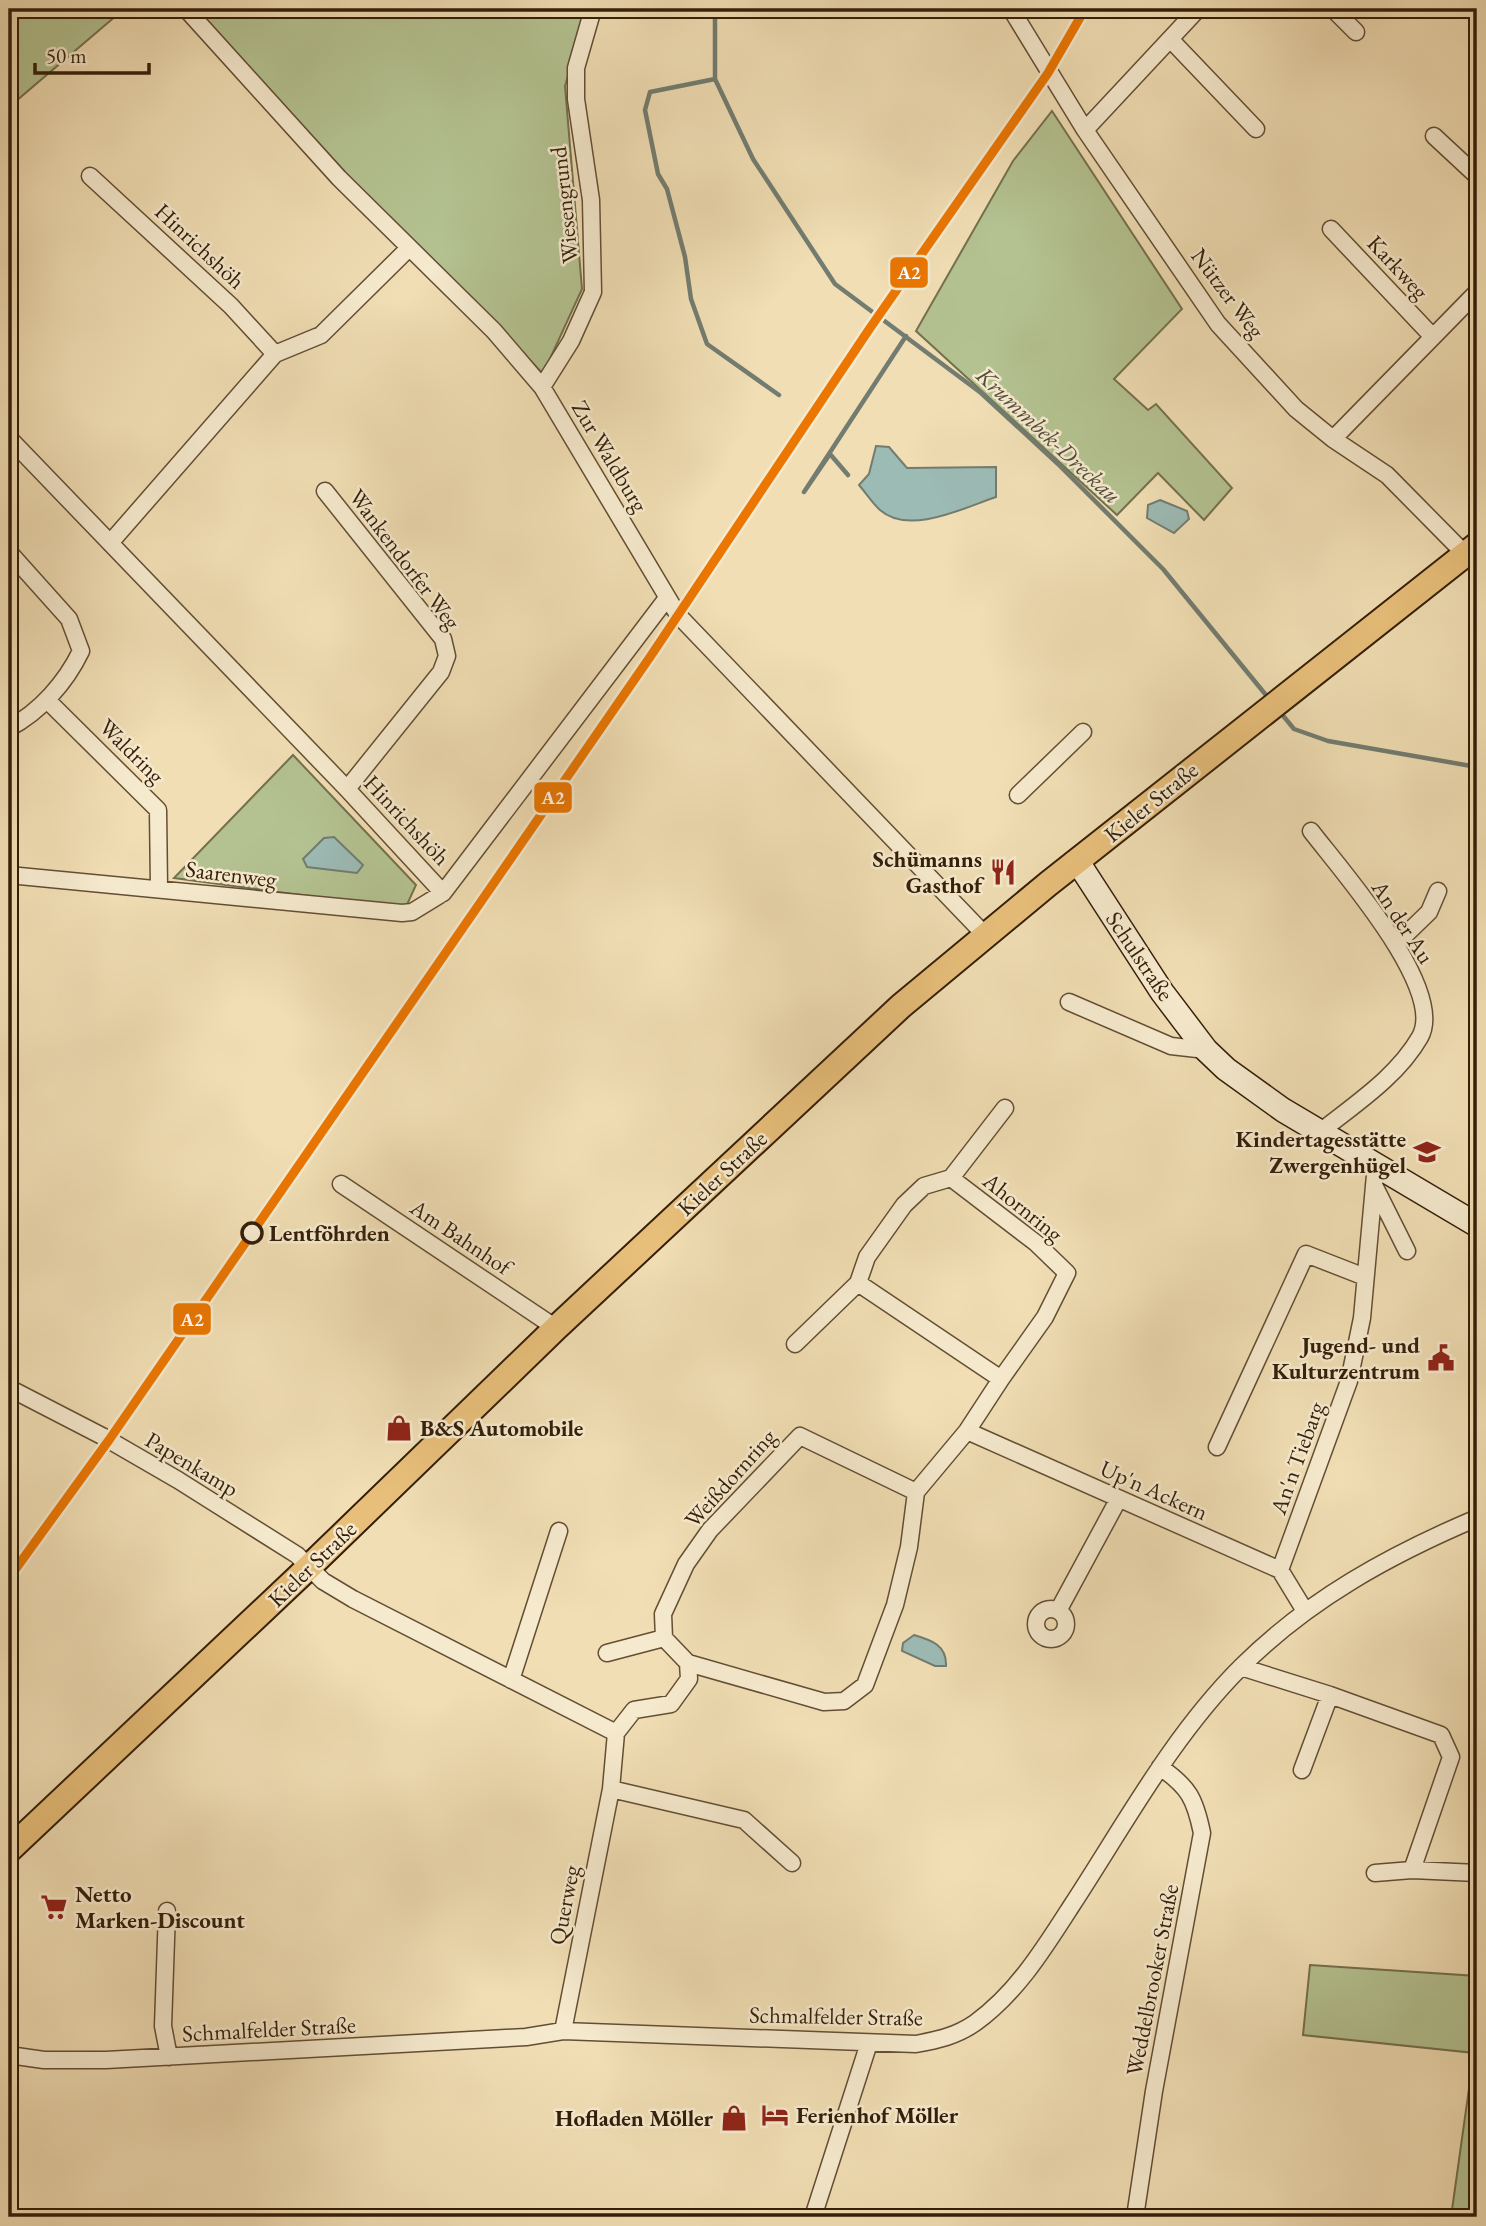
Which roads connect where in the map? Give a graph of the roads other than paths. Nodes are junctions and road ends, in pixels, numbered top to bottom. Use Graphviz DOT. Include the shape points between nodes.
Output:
graph roads {
  1 [pos="186,9"];
  2 [pos="593,9"];
  3 [pos="1011,9"];
  4 [pos="1198,9"];
  5 [pos="1333,9"];
  6 [pos="1356,32"];
  7 [pos="1170,39"];
  8 [pos="1256,129"];
  9 [pos="1085,130"];
  10 [pos="1434,136"];
  11 [pos="90,176"];
  12 [pos="1477,176"];
  13 [pos="1331,229"];
  14 [pos="408,249"];
  15 [pos="1477,292"];
  16 [pos="1433,337"];
  17 [pos="275,354"];
  18 [pos="542,387"];
  19 [pos="9,438"];
  20 [pos="1333,439"];
  21 [pos="325,491"];
  22 [pos="110,543"];
  23 [pos="1471,549"];
  24 [pos="9,552"];
  25 [pos="667,598"];
  26 [pos="47,700"];
  27 [pos="9,728"];
  28 [pos="1083,732"];
  29 [pos="347,789"];
  30 [pos="1018,795"];
  31 [pos="1311,831"];
  32 [pos="1074,863"];
  33 [pos="9,875"];
  34 [pos="159,888"];
  35 [pos="1438,891"];
  36 [pos="443,893"];
  37 [pos="985,935"];
  38 [pos="1396,944"];
  39 [pos="1069,1002"];
  40 [pos="1206,1050"];
  41 [pos="1005,1108"];
  42 [pos="1320,1132"];
  43 [pos="1375,1175"];
  44 [pos="951,1178"];
  45 [pos="341,1184"];
  46 [pos="1477,1225"];
  47 [pos="1407,1251"];
  48 [pos="1365,1277"];
  49 [pos="858,1283"];
  50 [pos="556,1328"];
  51 [pos="795,1344"];
  52 [pos="1001,1379"];
  53 [pos="9,1388"];
  54 [pos="967,1432"];
  55 [pos="1217,1447"];
  56 [pos="916,1492"];
  57 [pos="1118,1500"];
  58 [pos="1477,1518"];
  59 [pos="559,1531"];
  60 [pos="310,1567"];
  61 [pos="1280,1570"];
  62 [pos="1058,1611"];
  63 [pos="1305,1611"];
  64 [pos="664,1638"];
  65 [pos="607,1653"];
  66 [pos="688,1663"];
  67 [pos="1241,1667"];
  68 [pos="511,1680"];
  69 [pos="1330,1695"];
  70 [pos="616,1733"];
  71 [pos="1160,1767"];
  72 [pos="1302,1770"];
  73 [pos="611,1789"];
  74 [pos="9,1850"];
  75 [pos="792,1863"];
  76 [pos="1412,1870"];
  77 [pos="1374,1873"];
  78 [pos="1477,1873"];
  79 [pos="167,1911"];
  80 [pos="564,2031"];
  81 [pos="869,2043"];
  82 [pos="9,2055"];
  83 [pos="169,2057"];
  84 [pos="813,2217"];
  85 [pos="1135,2217"];
  1 -- 14 [label="street, Zur Waldburg"];
  2 -- 18 [label="street, Wiesengrund" via="576,68 576,99 592,200 593,292 571,341"];
  3 -- 9 [label="street, Nützer Weg"];
  4 -- 7 [label="street"];
  5 -- 6 [label="street"];
  7 -- 8 [label="street"];
  7 -- 9 [label="street"];
  9 -- 20 [label="street, Nützer Weg" via="1218,324 1296,409"];
  10 -- 12 [label="street"];
  11 -- 17 [label="street, Hinrichshöh" via="231,306"];
  13 -- 16 [label="street, Karkweg"];
  14 -- 17 [label="street" via="321,335"];
  14 -- 18 [label="street, Zur Waldburg" via="494,331"];
  15 -- 16 [label="street"];
  16 -- 20 [label="street"];
  17 -- 22 [label="street"];
  18 -- 25 [label="street, Zur Waldburg"];
  19 -- 22 [label="street, Hinrichshöh"];
  20 -- 23 [label="street, Nützer Weg" via="1387,475"];
  21 -- 29 [label="street, Wankendorfer Weg" via="443,639 447,656 441,672"];
  22 -- 29 [label="street, Hinrichshöh"];
  23 -- 32 [label="main road, Kieler Straße"];
  24 -- 26 [label="street" via="69,619 81,651 71,672"];
  25 -- 36 [label="street, Hinrichshöh"];
  25 -- 37 [label="street, Zur Waldburg" via="678,615"];
  26 -- 27 [label="street"];
  26 -- 34 [label="street, Waldring" via="158,810"];
  28 -- 30 [label="street"];
  29 -- 36 [label="street, Hinrichshöh"];
  31 -- 38 [label="street, An der Au"];
  32 -- 37 [label="main road, Kieler Straße"];
  32 -- 40 [label="street, Schulstraße"];
  33 -- 34 [label="street, Saarenweg"];
  34 -- 36 [label="street, Saarenweg" via="402,913"];
  35 -- 38 [label="street" via="1429,912"];
  37 -- 50 [label="main road, Kieler Straße" via="901,1006"];
  38 -- 42 [label="street, An der Au" via="1415,978 1422,1034 1396,1070"];
  39 -- 40 [label="street, Schulstraße" via="1171,1046"];
  40 -- 42 [label="street, Schulstraße" via="1251,1090"];
  41 -- 44 [label="street, Ahornring"];
  42 -- 43 [label="street, Schulstraße"];
  43 -- 46 [label="street, Schulstraße"];
  43 -- 47 [label="street"];
  43 -- 48 [label="street, An'n Tiebarg"];
  44 -- 49 [label="street, Ahornring" via="923,1186 904,1205 867,1257"];
  44 -- 52 [label="street, Ahornring" via="1036,1242 1067,1273 1045,1317"];
  45 -- 50 [label="street, Am Bahnhof"];
  48 -- 55 [label="street" via="1306,1254"];
  48 -- 61 [label="street, An'n Tiebarg" via="1349,1381"];
  49 -- 51 [label="street, Ahornring"];
  49 -- 52 [label="street"];
  50 -- 60 [label="main road, Kieler Straße"];
  52 -- 54 [label="street, Ahornring"];
  53 -- 60 [label="street, Papenkamp" via="178,1480"];
  54 -- 56 [label="street"];
  54 -- 57 [label="street, Up'n Ackern"];
  56 -- 64 [label="street, Weißdornring" via="800,1436 710,1530 686,1564 663,1614"];
  56 -- 66 [label="street" via="895,1605 865,1685 844,1701 824,1702"];
  57 -- 61 [label="street, Up'n Ackern"];
  57 -- 62 [label="street"];
  58 -- 63 [label="street, Schmalfelder Straße" via="1364,1572"];
  59 -- 68 [label="street"];
  60 -- 68 [label="street" via="353,1599"];
  60 -- 74 [label="main road, Kieler Straße"];
  61 -- 63 [label="street"];
  63 -- 67 [label="street, Schmalfelder Straße"];
  64 -- 65 [label="street"];
  64 -- 66 [label="street"];
  66 -- 70 [label="street" via="689,1679 671,1704 634,1710"];
  67 -- 69 [label="street"];
  67 -- 71 [label="street, Schmalfelder Straße"];
  68 -- 70 [label="street"];
  69 -- 72 [label="street"];
  69 -- 76 [label="street" via="1441,1735 1451,1757"];
  70 -- 73 [label="street, Querweg"];
  71 -- 81 [label="street, Schmalfelder Straße" via="1044,1947 999,2002 975,2023 942,2039 916,2044"];
  71 -- 85 [label="street, Weddelbrooker Straße" via="1182,1782 1196,1804 1202,1833"];
  73 -- 75 [label="street" via="744,1820"];
  73 -- 80 [label="street, Querweg"];
  76 -- 77 [label="street"];
  76 -- 78 [label="street"];
  79 -- 83 [label="street" via="163,2026"];
  80 -- 81 [label="street, Schmalfelder Straße"];
  80 -- 83 [label="street, Schmalfelder Straße"];
  81 -- 84 [label="street"];
  82 -- 83 [label="street, Schmalfelder Straße" via="69,2061"];
}
